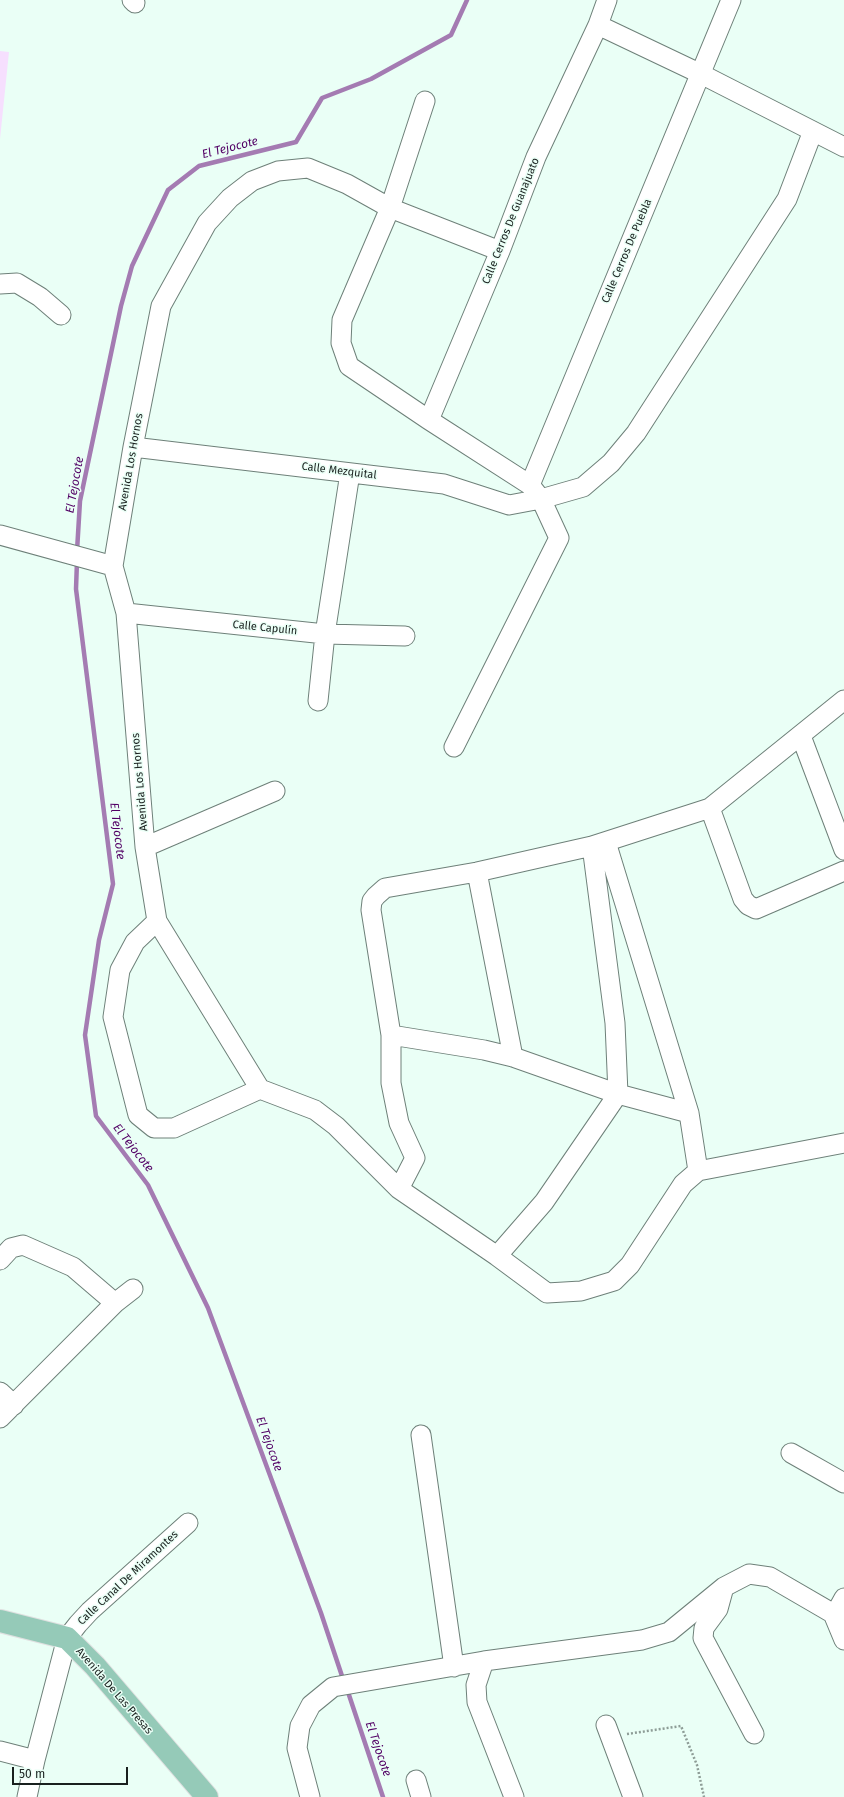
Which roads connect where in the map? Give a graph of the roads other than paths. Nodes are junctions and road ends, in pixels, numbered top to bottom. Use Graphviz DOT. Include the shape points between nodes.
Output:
graph roads {
  1 [pos="607,0"];
  2 [pos="731,0"];
  3 [pos="598,25"];
  4 [pos="701,74"];
  5 [pos="425,102"];
  6 [pos="813,132"];
  7 [pos="844,147"];
  8 [pos="390,208"];
  9 [pos="500,251"];
  10 [pos="0,284"];
  11 [pos="61,315"];
  12 [pos="429,420"];
  13 [pos="133,447"];
  14 [pos="350,473"];
  15 [pos="536,492"];
  16 [pos="0,535"];
  17 [pos="113,566"];
  18 [pos="126,613"];
  19 [pos="325,634"];
  20 [pos="405,636"];
  21 [pos="844,700"];
  22 [pos="318,701"];
  23 [pos="802,736"];
  24 [pos="454,747"];
  25 [pos="275,791"];
  26 [pos="710,808"];
  27 [pos="599,844"];
  28 [pos="145,847"];
  29 [pos="844,850"];
  30 [pos="844,871"];
  31 [pos="477,872"];
  32 [pos="157,921"];
  33 [pos="391,1035"];
  34 [pos="513,1057"];
  35 [pos="260,1089"];
  36 [pos="618,1094"];
  37 [pos="688,1113"];
  38 [pos="844,1142"];
  39 [pos="698,1171"];
  40 [pos="399,1189"];
  41 [pos="497,1256"];
  42 [pos="0,1260"];
  43 [pos="132,1289"];
  44 [pos="115,1303"];
  45 [pos="0,1392"];
  46 [pos="14,1405"];
  47 [pos="0,1418"];
  48 [pos="421,1435"];
  49 [pos="791,1453"];
  50 [pos="844,1484"];
  51 [pos="188,1523"];
  52 [pos="724,1587"];
  53 [pos="844,1598"];
  54 [pos="839,1618"];
  55 [pos="0,1621"];
  56 [pos="67,1638"];
  57 [pos="844,1640"];
  58 [pos="484,1661"];
  59 [pos="454,1667"];
  60 [pos="608,1731"];
  61 [pos="754,1734"];
  62 [pos="0,1751"];
  63 [pos="35,1760"];
  64 [pos="30,1795"];
  65 [pos="207,1797"];
  66 [pos="310,1797"];
  67 [pos="514,1797"];
  68 [pos="633,1797"];
  1 -- 3 [label="street, Calle Cerros De Guanajuato"];
  2 -- 4 [label="street, Calle Cerros De Puebla"];
  3 -- 4 [label="street"];
  3 -- 9 [label="street, Calle Cerros De Guanajuato" via="536,157"];
  4 -- 6 [label="street"];
  4 -- 15 [label="street, Calle Cerros De Puebla"];
  5 -- 8 [label="street"];
  6 -- 7 [label="street"];
  6 -- 15 [label="street, Calle Mezquital" via="787,199 636,433 611,463 583,487"];
  8 -- 9 [label="street, Avenida Los Hornos"];
  8 -- 12 [label="street" via="342,320 341,343 350,366"];
  8 -- 13 [label="street, Avenida Los Hornos" via="347,184 308,168 278,171 252,181 230,198 207,223 161,306"];
  9 -- 12 [label="street, Calle Cerros De Guanajuato"];
  10 -- 11 [label="street" via="17,283 40,296"];
  12 -- 15 [label="street"];
  13 -- 14 [label="street, Calle Mezquital"];
  13 -- 17 [label="street, Avenida Los Hornos"];
  14 -- 15 [label="street, Calle Mezquital" via="444,484 509,505"];
  14 -- 19 [label="street"];
  15 -- 24 [label="street" via="559,538"];
  16 -- 17 [label="street"];
  17 -- 18 [label="street, Avenida Los Hornos"];
  18 -- 19 [label="street, Calle Capulín"];
  18 -- 28 [label="street, Avenida Los Hornos"];
  19 -- 20 [label="street, Calle Capulín"];
  19 -- 22 [label="street"];
  21 -- 23 [label="street"];
  23 -- 26 [label="street"];
  23 -- 29 [label="street"];
  25 -- 28 [label="street"];
  26 -- 27 [label="street"];
  26 -- 30 [label="street" via="743,899 756,909"];
  27 -- 31 [label="street"];
  27 -- 36 [label="street" via="615,1022"];
  27 -- 37 [label="street"];
  28 -- 32 [label="street, Avenida Los Hornos"];
  31 -- 33 [label="street" via="385,888 372,901 371,910"];
  31 -- 34 [label="street"];
  32 -- 35 [label="street"];
  32 -- 35 [label="street" via="135,942 120,970 112,1017 138,1115 154,1128 174,1128"];
  33 -- 34 [label="street"];
  33 -- 40 [label="street" via="391,1083 397,1117 415,1158"];
  34 -- 36 [label="street"];
  35 -- 40 [label="street" via="315,1110 336,1126"];
  36 -- 37 [label="street"];
  36 -- 41 [label="street" via="544,1202"];
  37 -- 39 [label="street"];
  38 -- 39 [label="street"];
  39 -- 41 [label="street" via="683,1184 630,1265 614,1281 581,1291 547,1293"];
  40 -- 41 [label="street"];
  42 -- 44 [label="street" via="11,1248 23,1245 73,1267"];
  43 -- 44 [label="street"];
  44 -- 46 [label="street"];
  45 -- 46 [label="street"];
  46 -- 47 [label="street"];
  48 -- 59 [label="street"];
  49 -- 50 [label="street"];
  51 -- 56 [label="street, Calle Canal De Miramontes" via="90,1611"];
  52 -- 54 [label="street" via="749,1574 770,1577"];
  52 -- 58 [label="street" via="669,1632 642,1640"];
  52 -- 61 [label="street" via="718,1609 704,1628 703,1638"];
  53 -- 54 [label="street"];
  54 -- 57 [label="street"];
  55 -- 56 [label="main road, Avenida De Las Presas"];
  56 -- 63 [label="street, Calle Canal De Miramontes"];
  56 -- 65 [label="main road, Avenida De Las Presas" via="95,1666"];
  58 -- 59 [label="street"];
  58 -- 67 [label="street" via="476,1686 477,1702"];
  59 -- 66 [label="street" via="335,1687 311,1705 300,1726 297,1748"];
  60 -- 68 [label="street"];
  62 -- 63 [label="street"];
  63 -- 64 [label="street, Calle Canal De Miramontes"];
}
